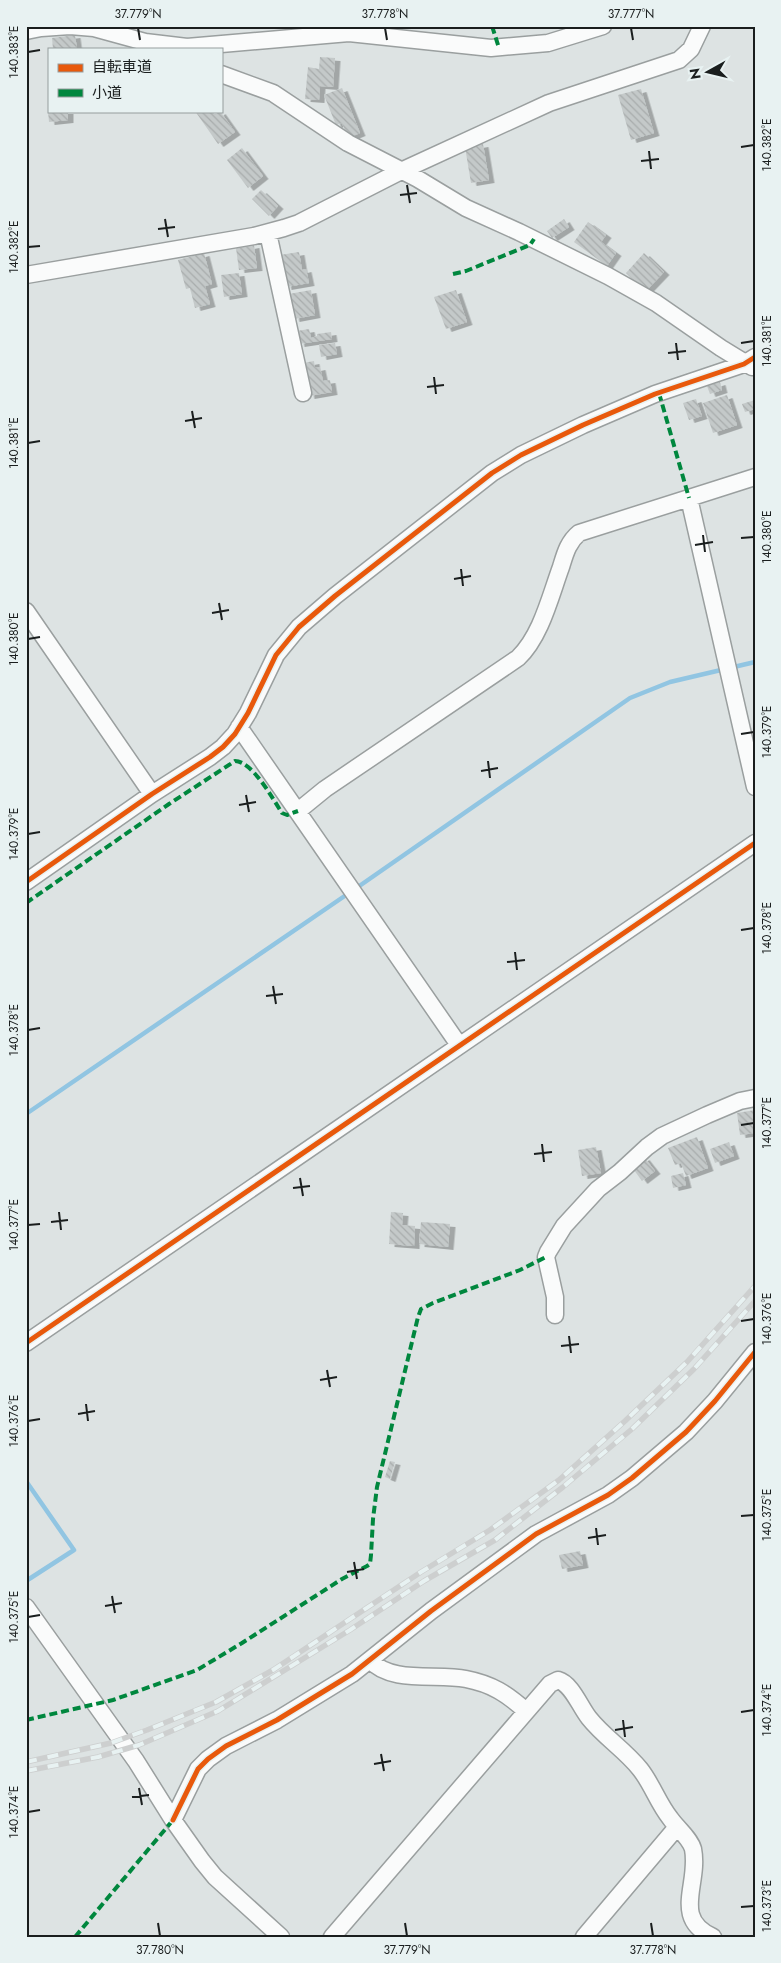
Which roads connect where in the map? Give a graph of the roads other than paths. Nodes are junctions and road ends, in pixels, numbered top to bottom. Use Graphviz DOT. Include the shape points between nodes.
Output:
graph roads {
  1 [pos="603,26"];
  2 [pos="702,26"];
  3 [pos="28,29"];
  4 [pos="130,32"];
  5 [pos="291,32"];
  6 [pos="173,47"];
  7 [pos="222,74"];
  8 [pos="401,171"];
  9 [pos="268,233"];
  10 [pos="26,275"];
  11 [pos="752,363"];
  12 [pos="302,393"];
  13 [pos="755,477"];
  14 [pos="689,498"];
  15 [pos="26,611"];
  16 [pos="240,727"];
  17 [pos="755,787"];
  18 [pos="152,794"];
  19 [pos="298,811"];
  20 [pos="755,843"];
  21 [pos="26,882"];
  22 [pos="459,1045"];
  23 [pos="755,1098"];
  24 [pos="555,1314"];
  25 [pos="26,1343"];
  26 [pos="755,1352"];
  27 [pos="26,1607"];
  28 [pos="370,1660"];
  29 [pos="526,1711"];
  30 [pos="173,1820"];
  31 [pos="677,1827"];
  32 [pos="281,1937"];
  33 [pos="332,1937"];
  34 [pos="584,1937"];
  35 [pos="713,1937"];
  1 -- 5 [label="street" via="548,43 491,48 372,34"];
  2 -- 8 [label="street" via="691,49 679,60 549,103"];
  3 -- 4 [label="street" via="70,26"];
  4 -- 6 [label="street" via="145,42"];
  5 -- 6 [label="street"];
  7 -- 8 [label="street" via="273,93 348,143"];
  8 -- 9 [label="street" via="299,223"];
  8 -- 11 [label="street" via="466,208 608,276 656,303 720,348"];
  9 -- 10 [label="street"];
  9 -- 12 [label="street"];
  11 -- 16 [label="street" via="655,394 521,455 492,473 299,627 276,655"];
  13 -- 14 [label="street"];
  14 -- 17 [label="street"];
  14 -- 19 [label="street" via="579,533 569,544 526,651"];
  15 -- 18 [label="street"];
  16 -- 18 [label="street" via="210,757"];
  16 -- 19 [label="street"];
  18 -- 21 [label="street"];
  19 -- 22 [label="street"];
  20 -- 22 [label="street"];
  22 -- 25 [label="street"];
  23 -- 24 [label="street" via="662,1136 592,1194 564,1226 546,1257 555,1297"];
  26 -- 28 [label="street" via="686,1432 632,1478 608,1495 536,1534"];
  27 -- 30 [label="street" via="136,1761"];
  28 -- 29 [label="street" via="384,1671 465,1679 488,1685"];
  28 -- 30 [label="street" via="277,1720 208,1759 198,1769"];
  29 -- 31 [label="street" via="550,1684 564,1682 592,1722 640,1769"];
  29 -- 33 [label="street"];
  30 -- 32 [label="street" via="215,1877"];
  31 -- 34 [label="street"];
  31 -- 35 [label="street" via="693,1849 691,1918 697,1928"];
}
